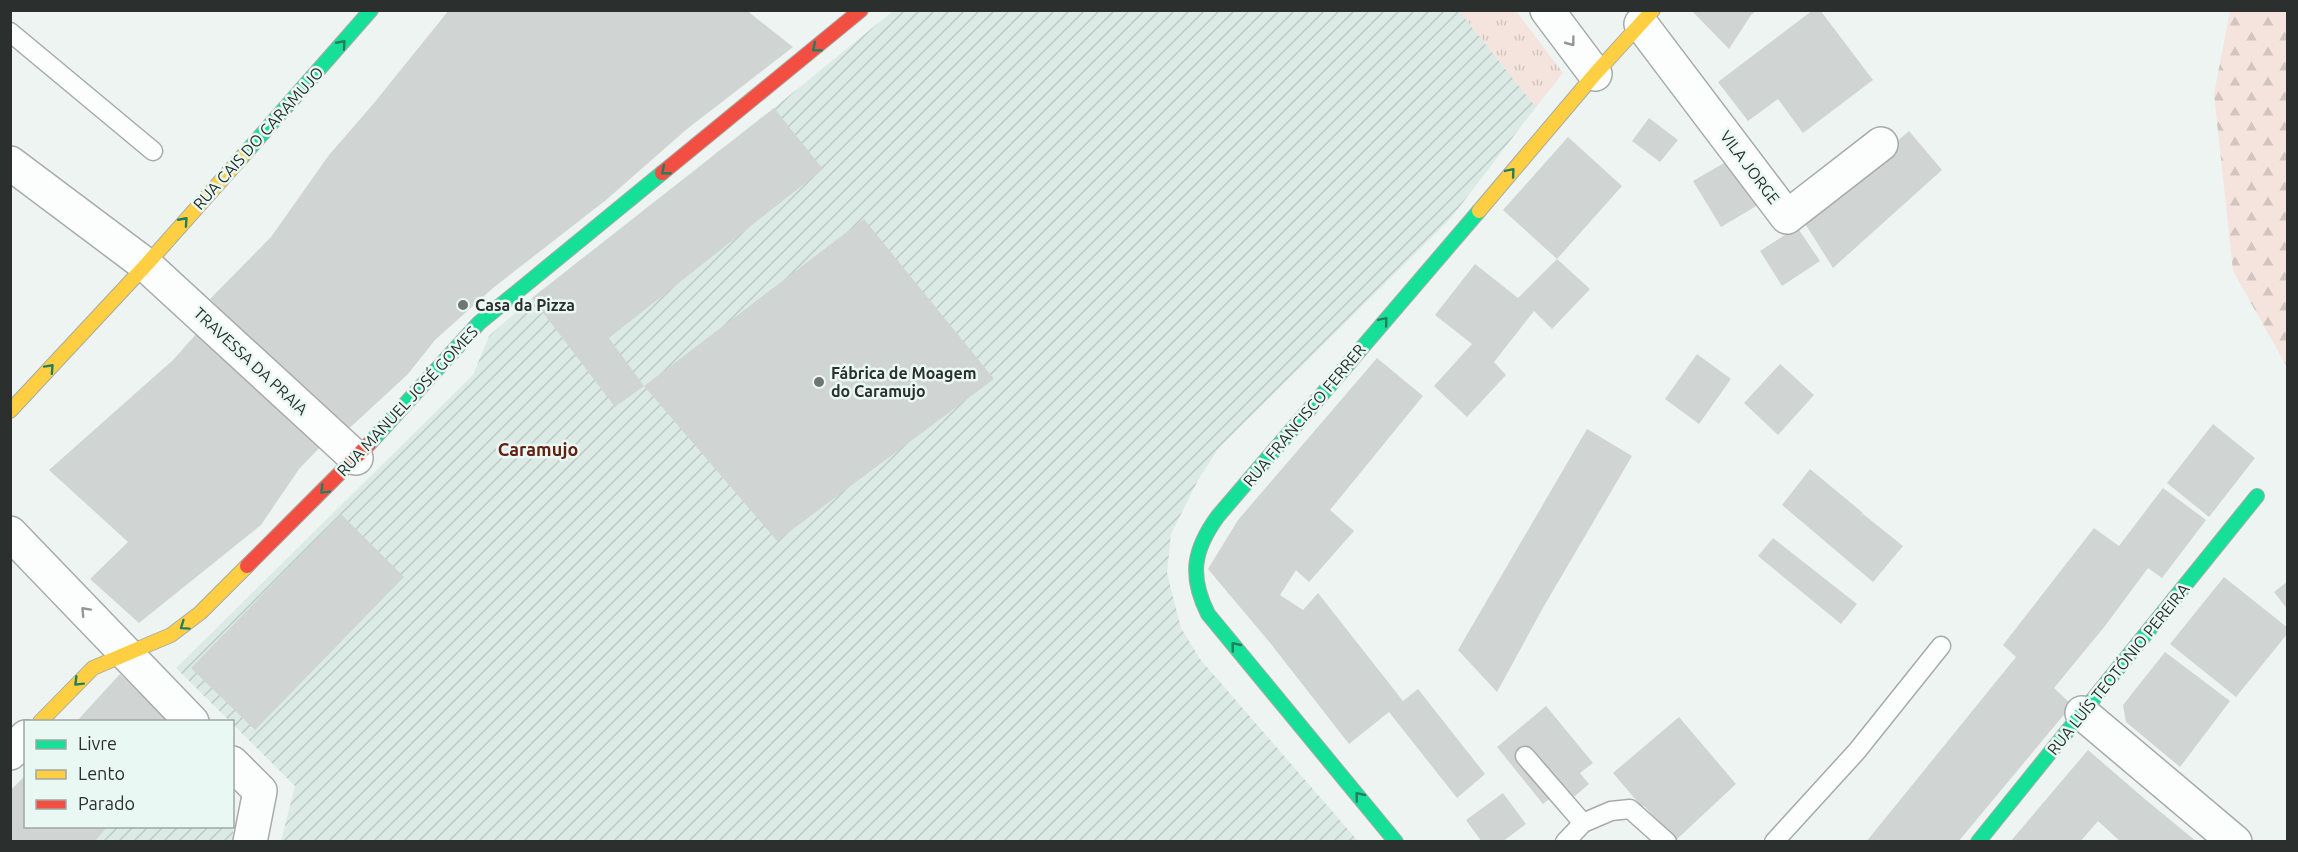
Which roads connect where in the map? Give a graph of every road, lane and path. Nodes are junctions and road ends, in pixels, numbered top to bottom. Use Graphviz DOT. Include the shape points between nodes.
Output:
graph roads {
  1 [pos="371,10"];
  2 [pos="861,10"];
  3 [pos="1547,10"];
  4 [pos="1647,17"];
  5 [pos="10,32"];
  6 [pos="1594,74"];
  7 [pos="1881,144"];
  8 [pos="153,151"];
  9 [pos="10,163"];
  10 [pos="146,265"];
  11 [pos="10,411"];
  12 [pos="356,458"];
  13 [pos="2257,496"];
  14 [pos="10,533"];
  15 [pos="1941,646"];
  16 [pos="125,654"];
  17 [pos="2082,713"];
  18 [pos="42,720"];
  19 [pos="190,720"];
  20 [pos="24,739"];
  21 [pos="10,753"];
  22 [pos="1525,756"];
  23 [pos="234,765"];
  24 [pos="1583,823"];
  25 [pos="250,842"];
  26 [pos="1396,842"];
  27 [pos="1565,842"];
  28 [pos="1667,842"];
  29 [pos="1774,842"];
  30 [pos="1978,842"];
  31 [pos="2235,842"];
  10 -- 1 [label="street, RUA CAIS DO CARAMUJO, one-way"];
  2 -- 12 [label="street, RUA MANUEL JOSÉ GOMES, one-way" via="479,323"];
  3 -- 6 [label="street, one-way"];
  4 -- 6 [label="street, RUA FRANCISCO FERRER"];
  4 -- 7 [label="street, VILA JORGE" via="1787,217"];
  5 -- 8 [label="lane"];
  26 -- 6 [label="street, RUA FRANCISCO FERRER, one-way" via="1208,614 1196,588 1198,552 1218,516"];
  9 -- 10 [label="street, TRAVESSA DA PRAIA"];
  11 -- 10 [label="street, RUA CAIS DO CARAMUJO, one-way"];
  10 -- 12 [label="street, TRAVESSA DA PRAIA"];
  12 -- 16 [label="street, RUA MANUEL JOSÉ GOMES, one-way" via="200,613 171,635"];
  13 -- 17 [label="street, RUA LUÍS TEOTÓNIO PEREIRA"];
  16 -- 14 [label="street, one-way"];
  15 -- 29 [label="lane" via="1857,751"];
  16 -- 18 [label="street, RUA MANUEL JOSÉ GOMES, one-way" via="82,677"];
  16 -- 19 [label="street"];
  17 -- 30 [label="street, RUA LUÍS TEOTÓNIO PEREIRA"];
  17 -- 31 [label="street"];
  20 -- 21 [label="street"];
  22 -- 24 [label="lane"];
  23 -- 25 [label="street" via="260,791"];
  24 -- 27 [label="lane"];
  24 -- 28 [label="lane" via="1630,808"];
}
